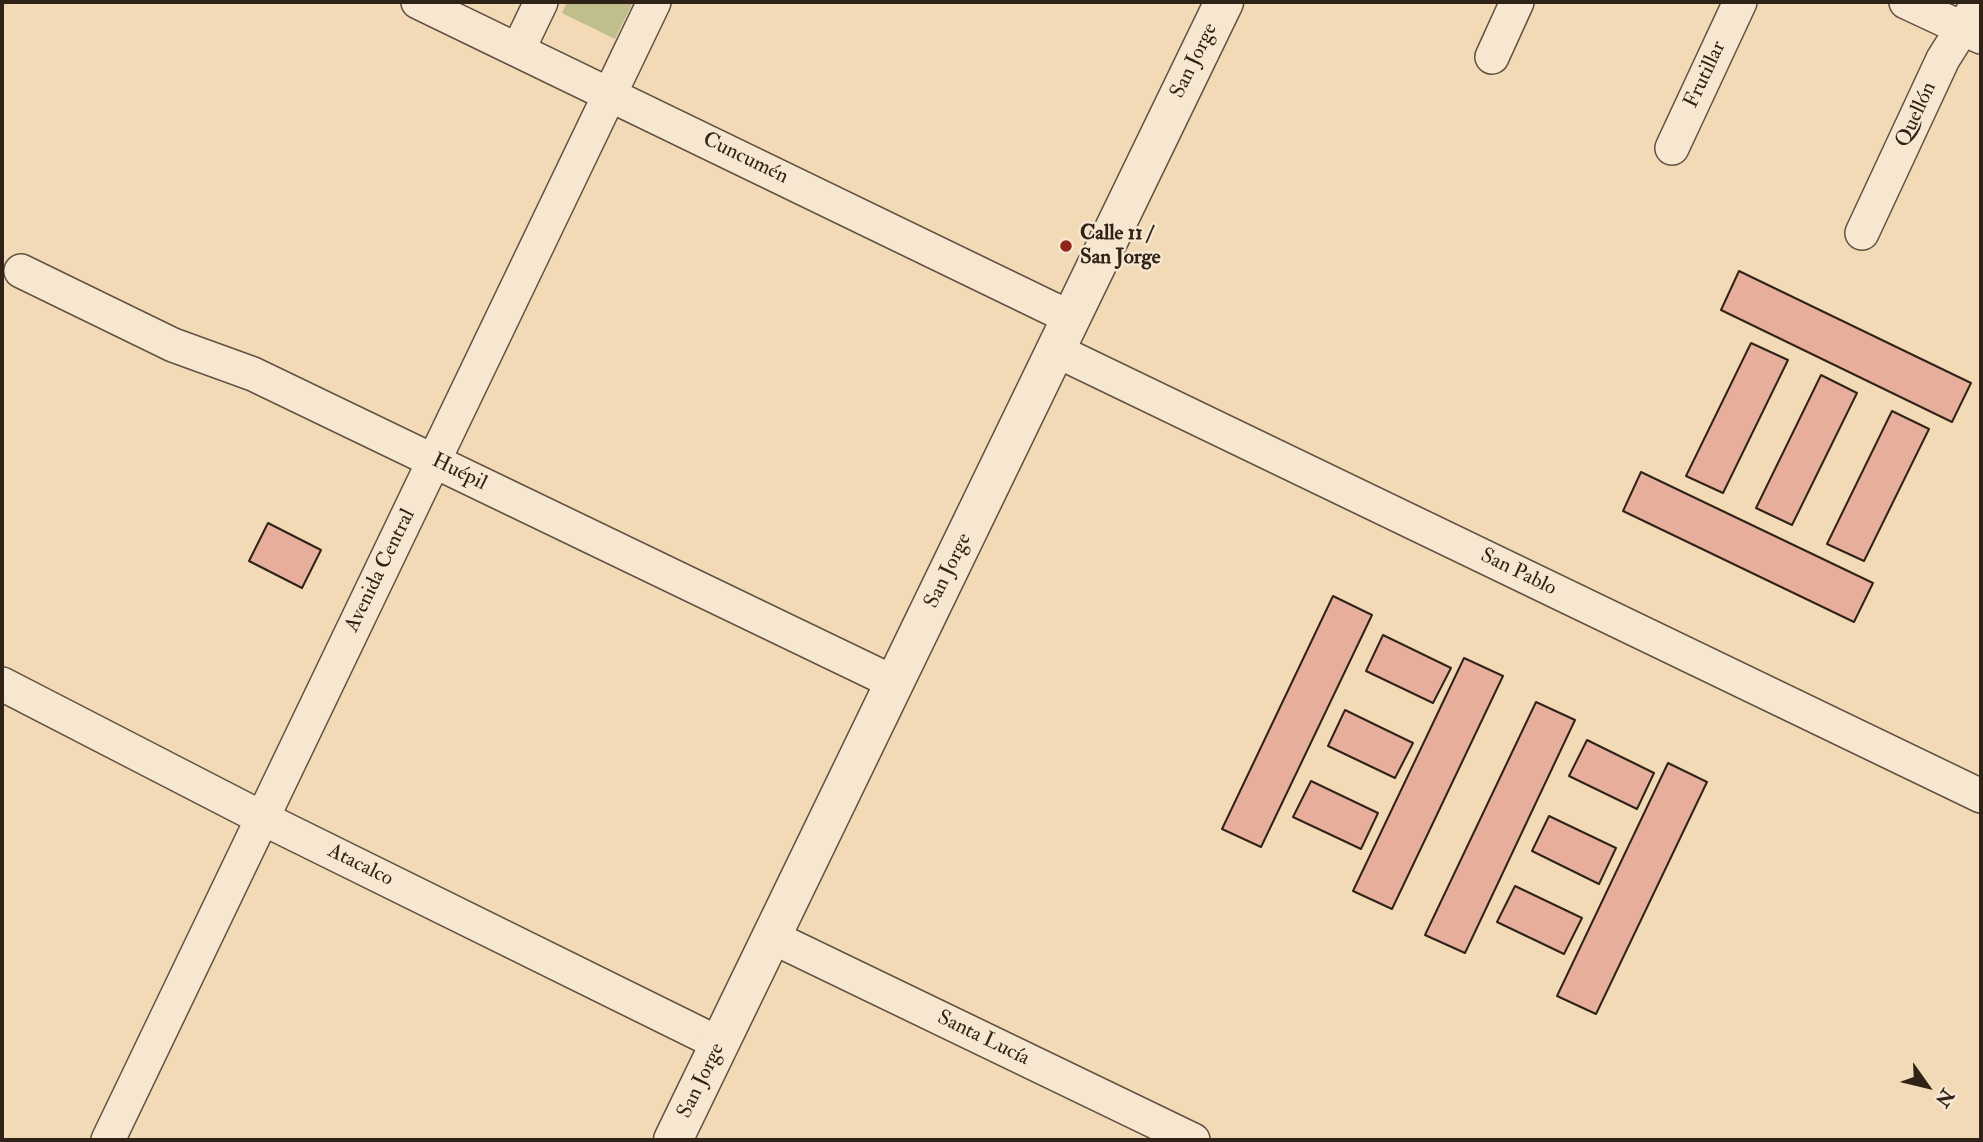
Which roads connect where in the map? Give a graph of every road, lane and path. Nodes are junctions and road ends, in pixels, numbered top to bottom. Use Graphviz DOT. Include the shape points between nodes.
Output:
graph roads {
  1 [pos="418,2"];
  2 [pos="541,2"];
  3 [pos="654,2"];
  4 [pos="1224,2"];
  5 [pos="1517,2"];
  6 [pos="1740,2"];
  7 [pos="1906,2"];
  8 [pos="1974,22"];
  9 [pos="518,50"];
  10 [pos="1492,57"];
  11 [pos="610,93"];
  12 [pos="1672,148"];
  13 [pos="1862,233"];
  14 [pos="21,271"];
  15 [pos="1063,334"];
  16 [pos="434,461"];
  17 [pos="895,683"];
  18 [pos="2,684"];
  19 [pos="1981,796"];
  20 [pos="262,818"];
  21 [pos="772,937"];
  22 [pos="720,1044"];
  23 [pos="108,1140"];
  24 [pos="673,1140"];
  25 [pos="1193,1140"];
  1 -- 9 [label="street, Cuncumén"];
  2 -- 9 [label="street"];
  3 -- 11 [label="street, Avenida Central"];
  4 -- 15 [label="street, San Jorge"];
  5 -- 10 [label="street"];
  6 -- 12 [label="street, Frutillar"];
  7 -- 8 [label="street"];
  8 -- 13 [label="street, Quellón" via="1943,59"];
  9 -- 11 [label="street, Cuncumén"];
  11 -- 15 [label="street, Cuncumén"];
  11 -- 16 [label="street, Avenida Central"];
  14 -- 16 [label="street, Huépil" via="173,345 253,374"];
  15 -- 17 [label="street, San Jorge"];
  15 -- 19 [label="street, San Pablo"];
  16 -- 17 [label="street, Huépil"];
  16 -- 20 [label="street, Avenida Central"];
  17 -- 21 [label="street, San Jorge"];
  18 -- 20 [label="street, Atacalco"];
  20 -- 22 [label="street, Atacalco"];
  20 -- 23 [label="street, Avenida Central"];
  21 -- 22 [label="street, San Jorge"];
  21 -- 25 [label="street, Santa Lucía"];
  22 -- 24 [label="street, San Jorge"];
}
